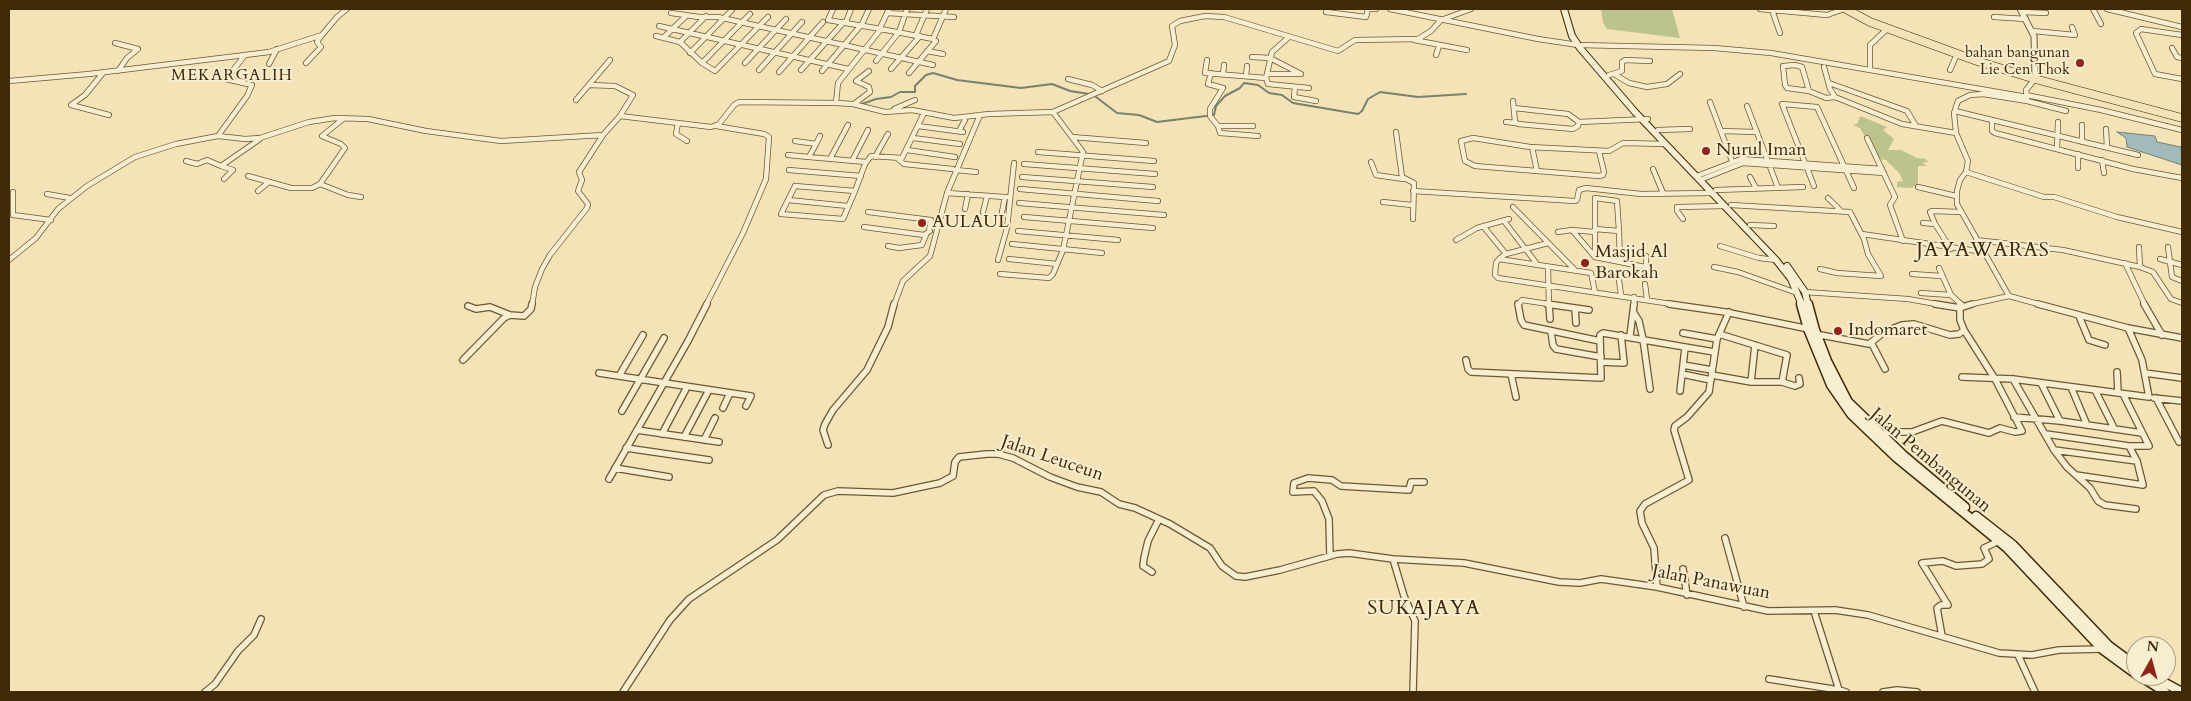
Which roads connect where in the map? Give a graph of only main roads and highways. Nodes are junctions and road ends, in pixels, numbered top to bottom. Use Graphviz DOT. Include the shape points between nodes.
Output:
graph roads {
  1 [pos="1564,9"];
  2 [pos="1569,9"];
  3 [pos="1845,9"];
  4 [pos="1581,45"];
  5 [pos="2182,118"];
  6 [pos="1645,119"];
  7 [pos="1701,177"];
  8 [pos="1728,206"];
  9 [pos="1801,292"];
  10 [pos="1866,425"];
  11 [pos="1942,492"];
  12 [pos="2106,647"];
  13 [pos="2126,660"];
  14 [pos="2126,667"];
  15 [pos="2171,686"];
  16 [pos="2182,692"];
  1 -- 4 [label="main road, Jalan Pembangunan" via="1572,36"];
  2 -- 4 [label="main road, Jalan Pembangunan"];
  3 -- 5 [label="main road" via="1957,54 2035,79"];
  4 -- 6 [label="main road, Jalan Pembangunan"];
  4 -- 6 [label="main road, Jalan Pembangunan" via="1611,74"];
  6 -- 7 [label="main road, Jalan Pembangunan"];
  6 -- 7 [label="main road, Jalan Pembangunan"];
  7 -- 8 [label="main road, Jalan Pembangunan"];
  8 -- 9 [label="main road, Jalan Pembangunan"];
  8 -- 9 [label="main road, Jalan Pembangunan" via="1780,257 1798,279"];
  9 -- 10 [label="main road, Jalan Pembangunan" via="1831,385 1842,403"];
  10 -- 11 [label="main road, Jalan Pembangunan"];
  10 -- 11 [label="main road, Jalan Pembangunan" via="1897,458"];
  11 -- 12 [label="main road, Jalan Pembangunan" via="1999,541"];
  11 -- 12 [label="main road, Jalan Pembangunan" via="2013,545"];
  12 -- 13 [label="main road, Jalan Pembangunan"];
  12 -- 14 [label="main road, Jalan Pembangunan" via="2115,660"];
  15 -- 16 [label="main road"];
}
